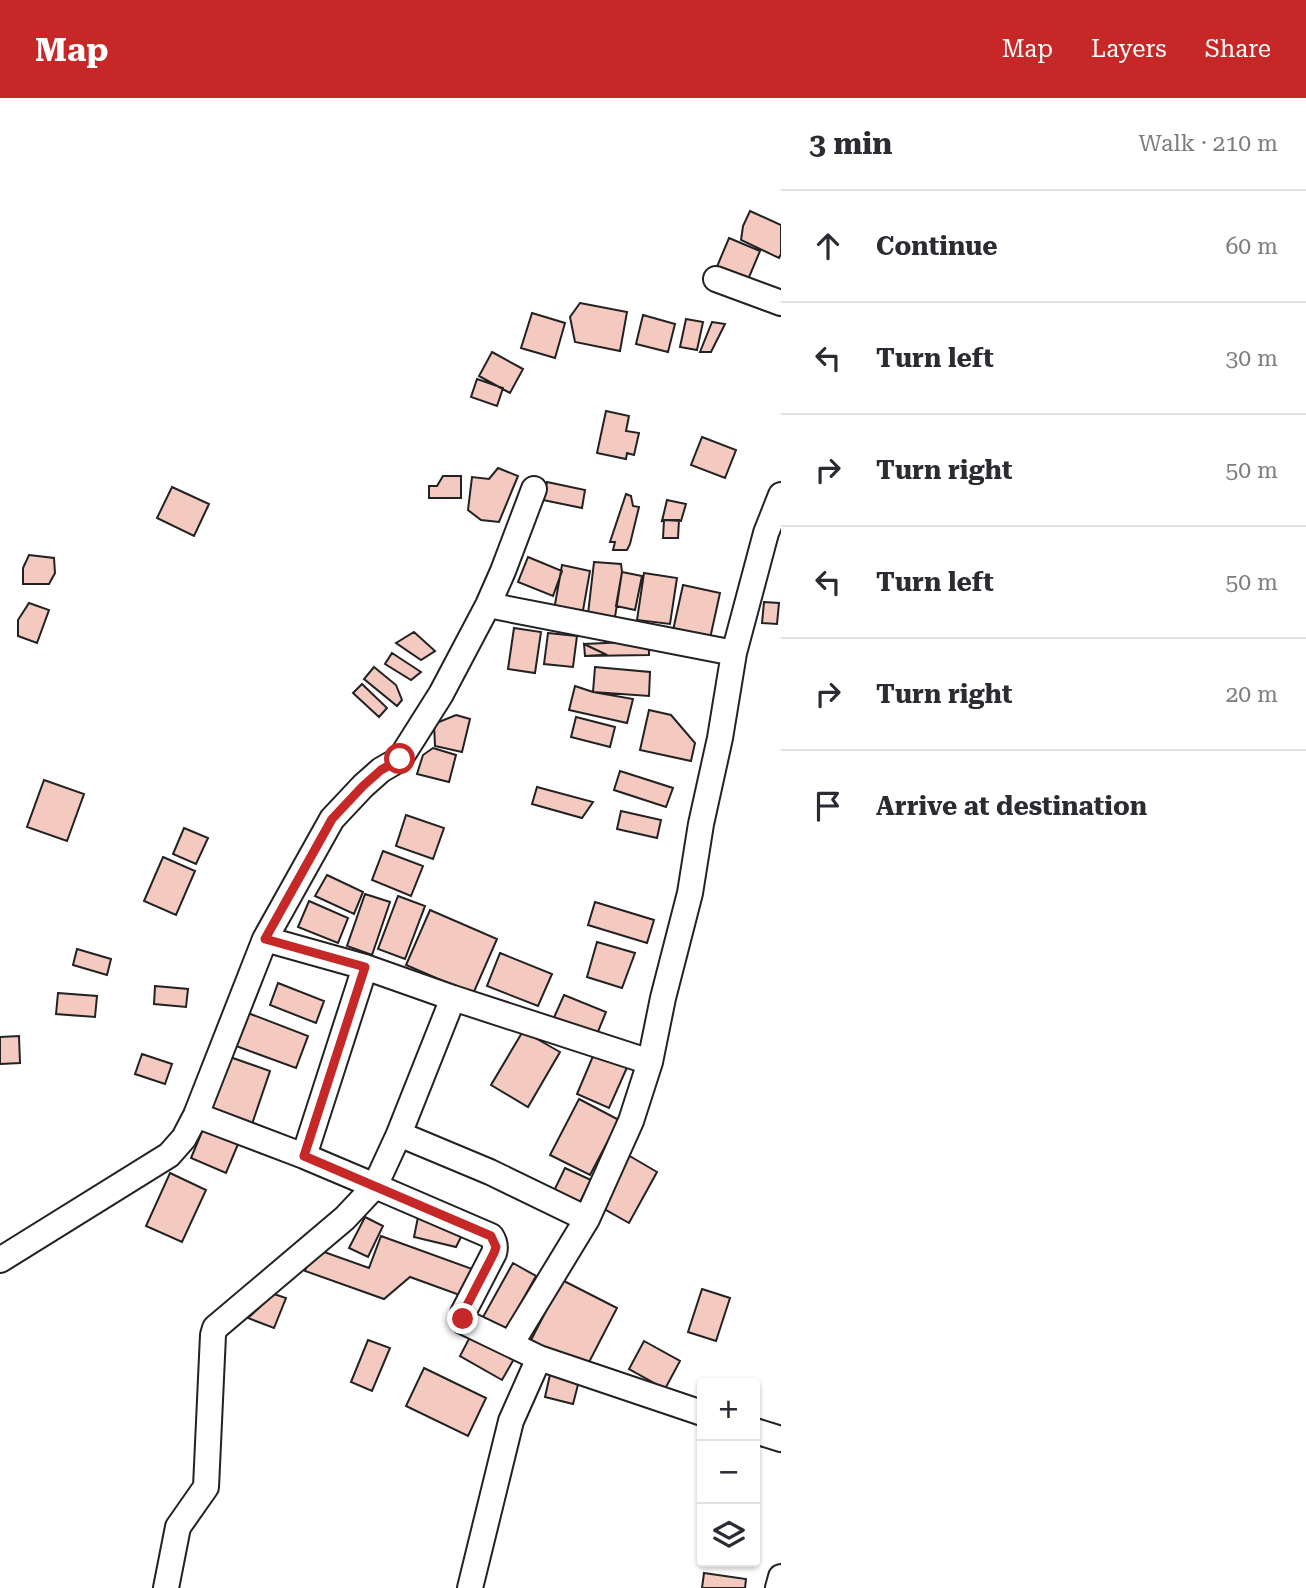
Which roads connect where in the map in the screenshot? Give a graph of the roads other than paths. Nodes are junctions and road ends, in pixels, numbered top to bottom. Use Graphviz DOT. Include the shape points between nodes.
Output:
graph roads {
  1 [pos="716,279"];
  2 [pos="781,303"];
  3 [pos="534,489"];
  4 [pos="781,495"];
  5 [pos="488,605"];
  6 [pos="734,653"];
  7 [pos="265,939"];
  8 [pos="365,967"];
  9 [pos="453,998"];
  10 [pos="650,1062"];
  11 [pos="195,1115"];
  12 [pos="398,1134"];
  13 [pos="304,1156"];
  14 [pos="375,1186"];
  15 [pos="587,1219"];
  16 [pos="0,1260"];
  17 [pos="511,1345"];
  18 [pos="539,1358"];
  19 [pos="697,1411"];
  20 [pos="760,1433"];
  21 [pos="781,1440"];
  22 [pos="781,1577"];
  23 [pos="166,1588"];
  24 [pos="470,1588"];
  25 [pos="778,1588"];
  1 -- 2 [label="street"];
  3 -- 5 [label="street"];
  4 -- 6 [label="street" via="766,533"];
  5 -- 6 [label="street"];
  5 -- 7 [label="street" via="400,759 381,770 332,819"];
  6 -- 10 [label="street" via="690,892"];
  7 -- 8 [label="street"];
  7 -- 11 [label="street"];
  8 -- 9 [label="street"];
  8 -- 13 [label="street"];
  9 -- 10 [label="street"];
  9 -- 12 [label="street"];
  10 -- 15 [label="street" via="631,1121"];
  11 -- 13 [label="street"];
  11 -- 16 [label="street" via="169,1155"];
  12 -- 14 [label="street"];
  12 -- 15 [label="street"];
  13 -- 14 [label="street"];
  14 -- 17 [label="street" via="491,1236 494,1253 463,1319"];
  14 -- 23 [label="street" via="345,1218 215,1328 206,1487 178,1527"];
  15 -- 17 [label="street"];
  17 -- 18 [label="street"];
  18 -- 19 [label="street"];
  18 -- 24 [label="street" via="511,1421"];
  20 -- 21 [label="street"];
  22 -- 25 [label="street"];
}
